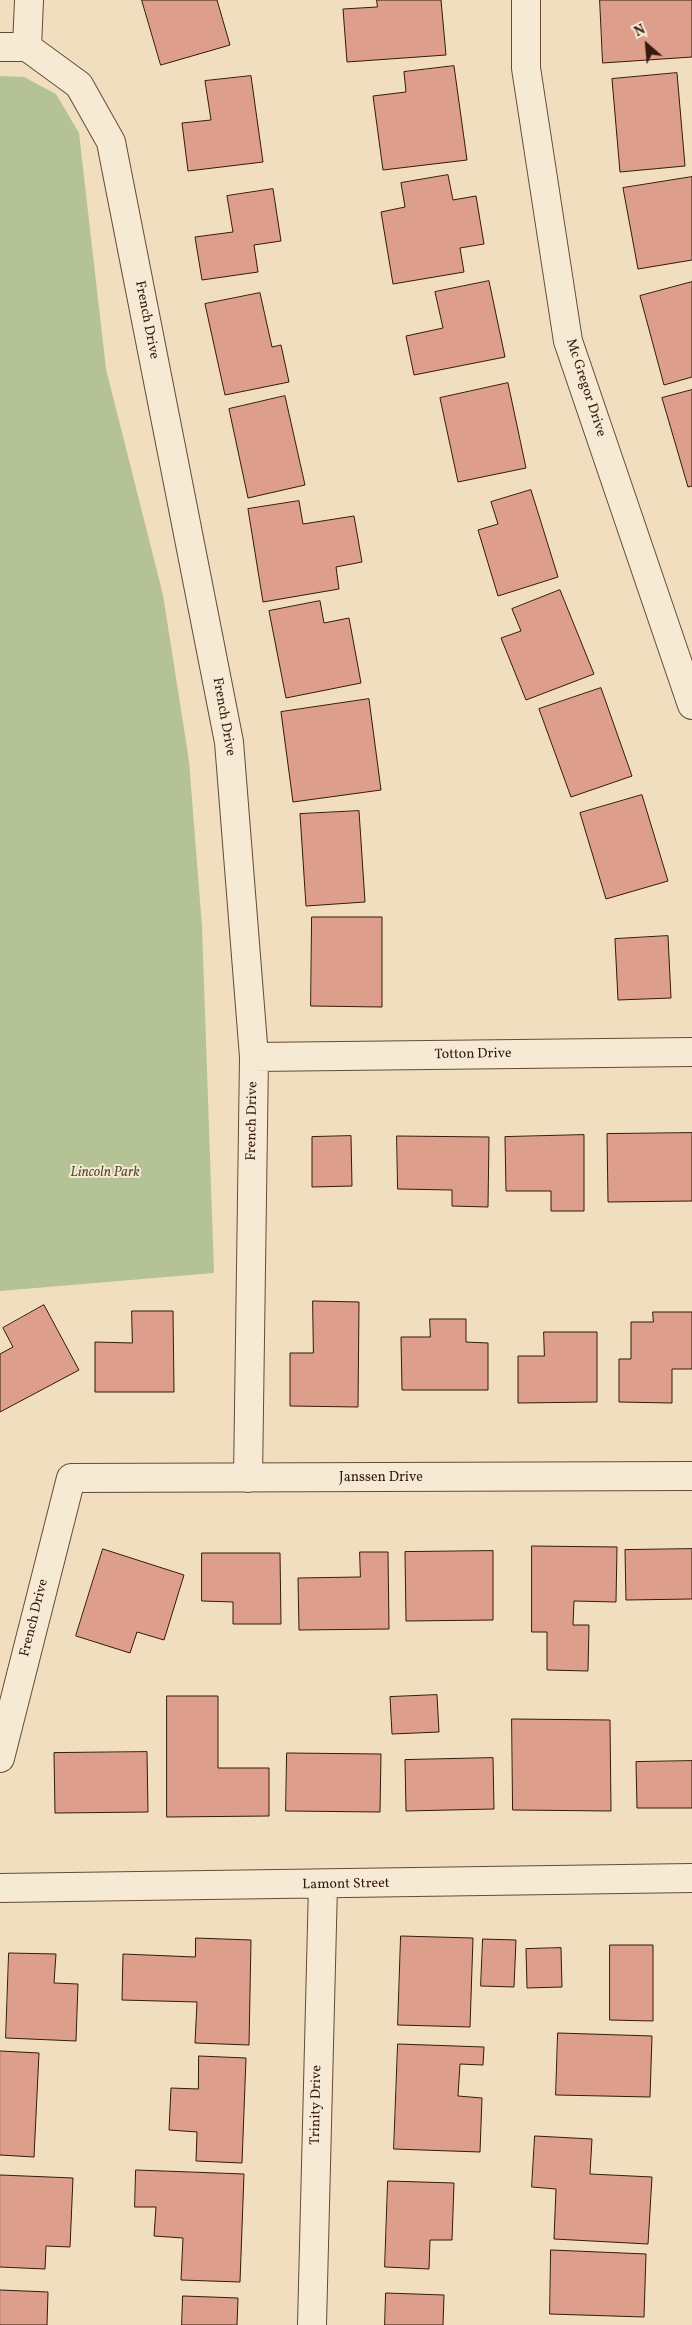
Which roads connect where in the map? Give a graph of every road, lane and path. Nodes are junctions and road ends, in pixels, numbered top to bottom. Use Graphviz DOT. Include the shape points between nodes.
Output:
graph roads {
  1 [pos="29,0"];
  2 [pos="526,0"];
  3 [pos="0,47"];
  4 [pos="27,47"];
  5 [pos="692,705"];
  6 [pos="692,1052"];
  7 [pos="254,1057"];
  8 [pos="692,1476"];
  9 [pos="70,1478"];
  10 [pos="248,1478"];
  11 [pos="0,1758"];
  12 [pos="692,1878"];
  13 [pos="323,1885"];
  14 [pos="0,1888"];
  15 [pos="312,2325"];
  1 -- 4 [label="street"];
  2 -- 5 [label="street, Mc Gregor Drive" via="526,68 568,341"];
  3 -- 4 [label="street"];
  4 -- 7 [label="street, French Drive" via="79,85 111,142 229,742"];
  6 -- 7 [label="street, Totton Drive"];
  7 -- 10 [label="street, French Drive"];
  8 -- 10 [label="street, Janssen Drive"];
  9 -- 10 [label="street, Janssen Drive"];
  9 -- 11 [label="street, French Drive"];
  12 -- 13 [label="street, Lamont Street"];
  13 -- 14 [label="street, Lamont Street"];
  13 -- 15 [label="street, Trinity Drive"];
}
